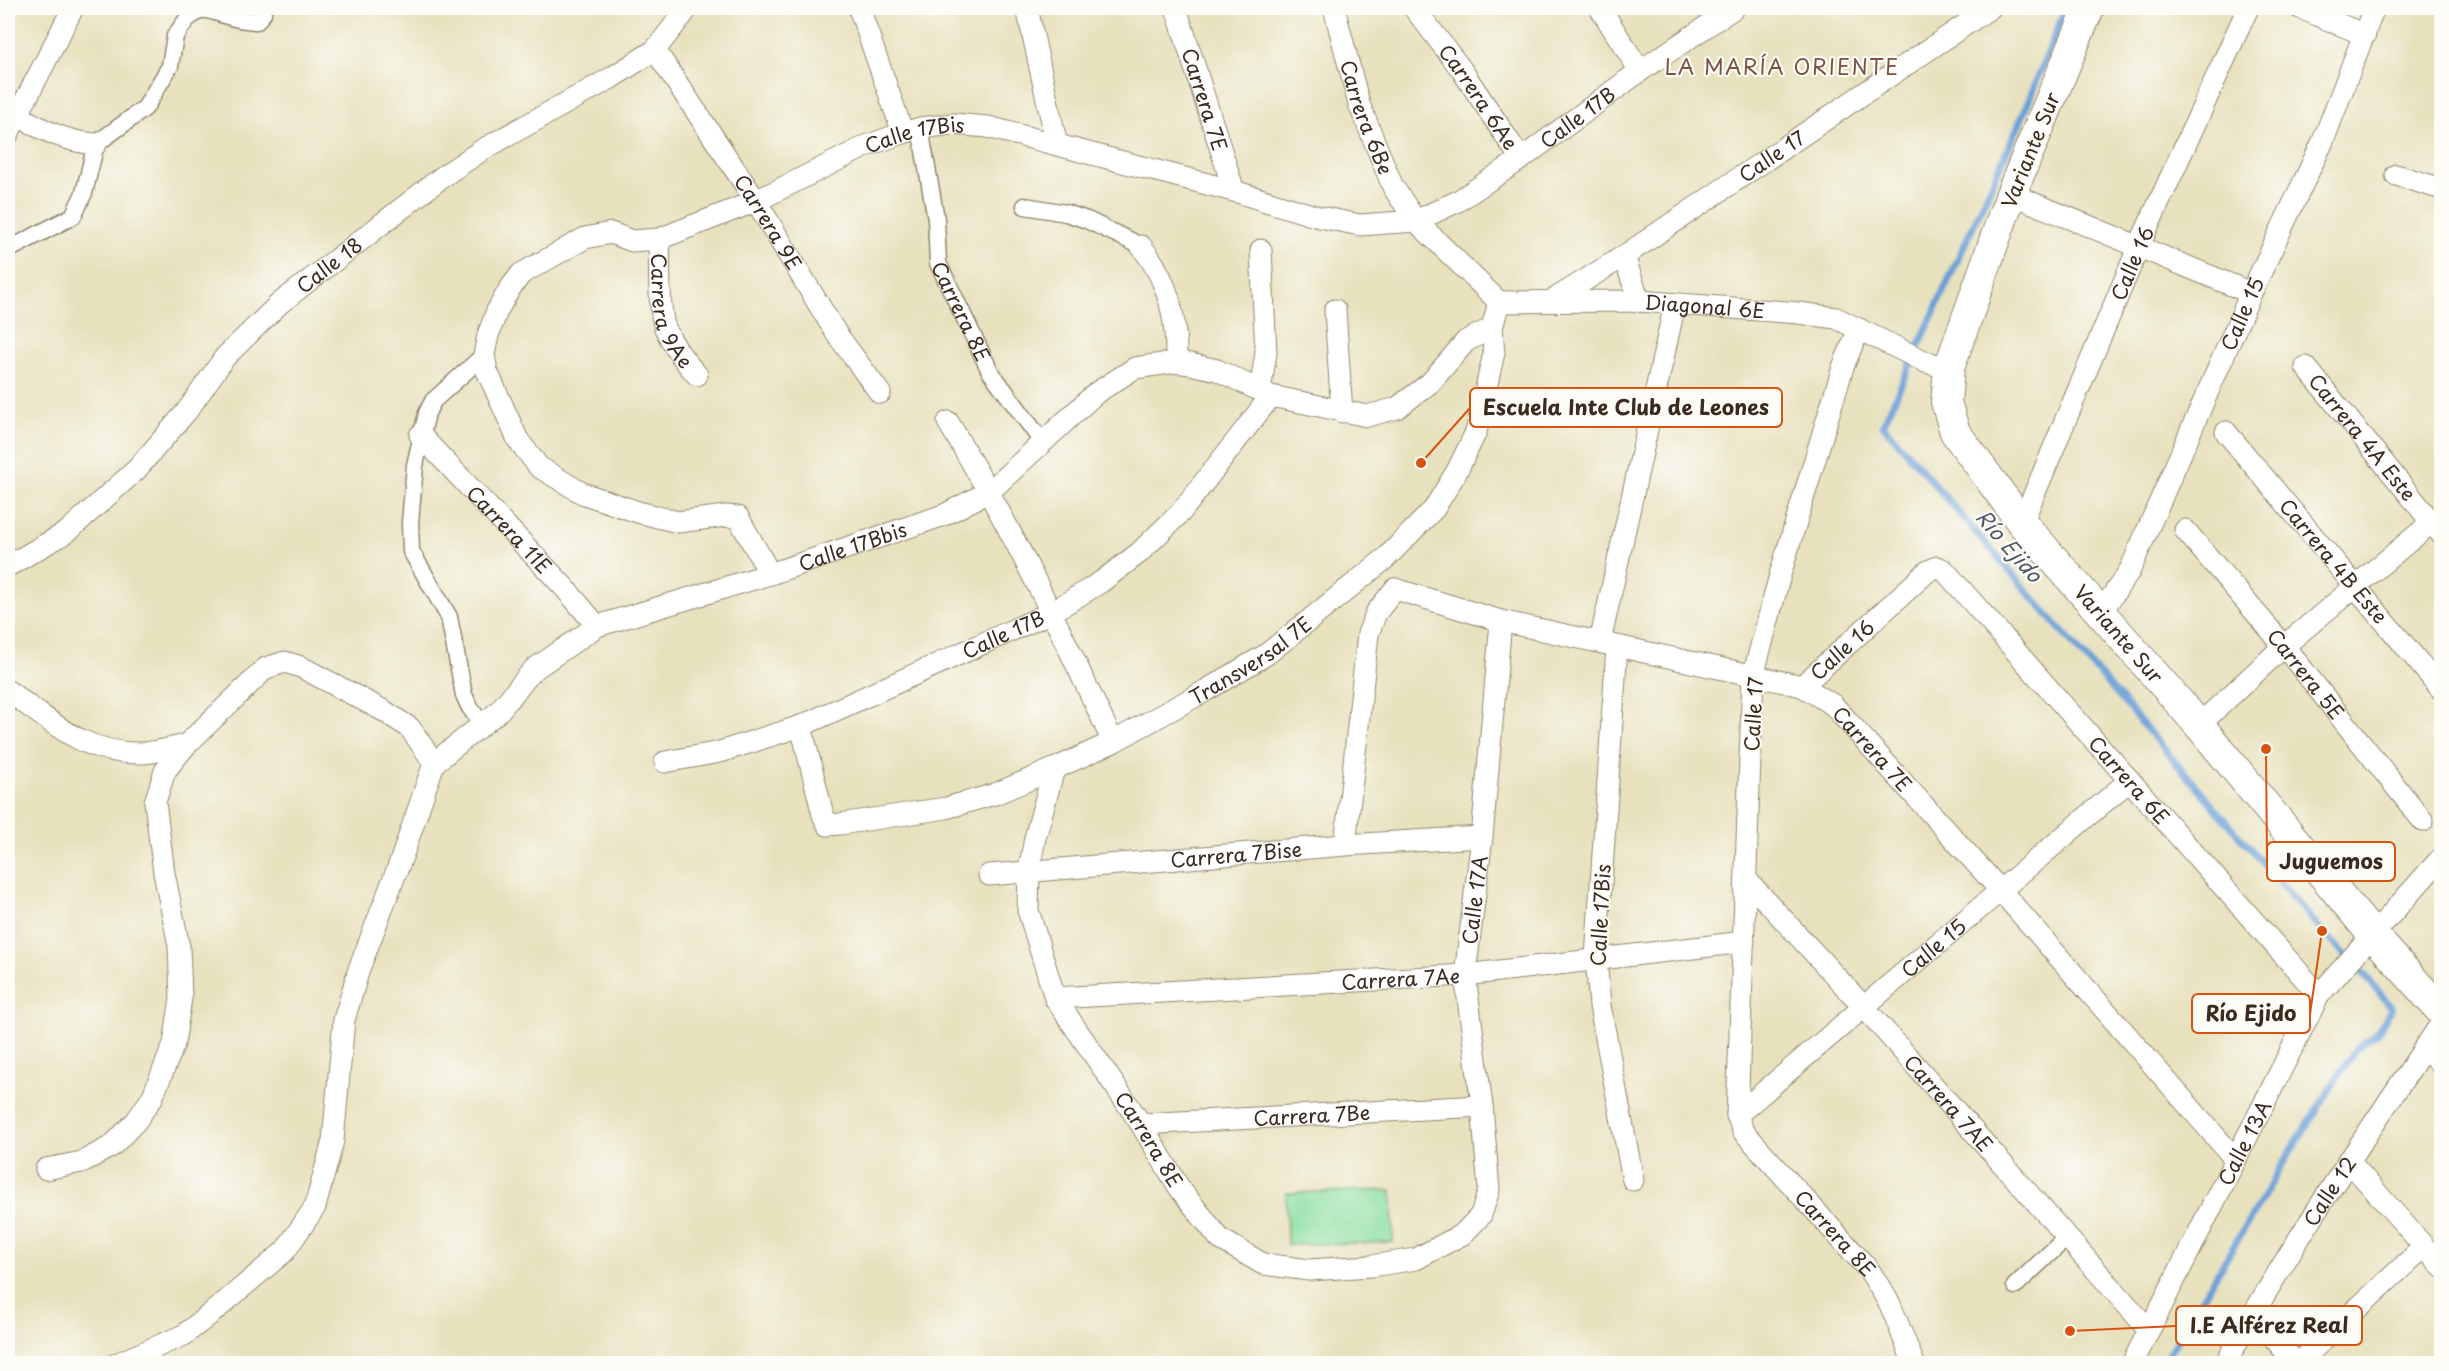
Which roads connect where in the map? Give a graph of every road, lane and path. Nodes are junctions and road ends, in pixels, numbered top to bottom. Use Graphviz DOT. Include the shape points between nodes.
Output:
graph roads {
  1 [pos="72,8"];
  2 [pos="262,8"];
  3 [pos="688,8"];
  4 [pos="859,8"];
  5 [pos="1027,8"];
  6 [pos="1176,8"];
  7 [pos="1334,8"];
  8 [pos="1414,8"];
  9 [pos="1600,8"];
  10 [pos="1734,8"];
  11 [pos="1990,8"];
  12 [pos="2089,8"];
  13 [pos="2248,8"];
  14 [pos="2300,8"];
  15 [pos="2374,8"];
  16 [pos="2365,35"];
  17 [pos="655,50"];
  18 [pos="1640,71"];
  19 [pos="17,115"];
  20 [pos="912,130"];
  21 [pos="8,134"];
  22 [pos="96,144"];
  23 [pos="1058,145"];
  24 [pos="1521,159"];
  25 [pos="2396,175"];
  26 [pos="2442,189"];
  27 [pos="1234,191"];
  28 [pos="2011,194"];
  29 [pos="756,201"];
  30 [pos="1025,206"];
  31 [pos="1416,221"];
  32 [pos="659,239"];
  33 [pos="1141,246"];
  34 [pos="2139,246"];
  35 [pos="8,250"];
  36 [pos="1261,250"];
  37 [pos="1624,256"];
  38 [pos="2251,293"];
  39 [pos="1553,300"];
  40 [pos="1639,301"];
  41 [pos="1499,302"];
  42 [pos="1675,304"];
  43 [pos="1335,310"];
  44 [pos="1492,328"];
  45 [pos="1859,329"];
  46 [pos="484,355"];
  47 [pos="1176,362"];
  48 [pos="1937,365"];
  49 [pos="2306,367"];
  50 [pos="697,375"];
  51 [pos="880,393"];
  52 [pos="1265,394"];
  53 [pos="1342,412"];
  54 [pos="948,422"];
  55 [pos="2226,432"];
  56 [pos="420,435"];
  57 [pos="1043,443"];
  58 [pos="990,491"];
  59 [pos="2022,523"];
  60 [pos="2436,529"];
  61 [pos="2186,530"];
  62 [pos="1386,558"];
  63 [pos="8,566"];
  64 [pos="1937,567"];
  65 [pos="770,574"];
  66 [pos="2354,586"];
  67 [pos="1395,589"];
  68 [pos="1052,612"];
  69 [pos="2100,614"];
  70 [pos="1501,621"];
  71 [pos="597,626"];
  72 [pos="1609,644"];
  73 [pos="2284,646"];
  74 [pos="1753,676"];
  75 [pos="1802,686"];
  76 [pos="2442,690"];
  77 [pos="8,691"];
  78 [pos="482,724"];
  79 [pos="2199,725"];
  80 [pos="801,726"];
  81 [pos="1113,742"];
  82 [pos="186,745"];
  83 [pos="665,762"];
  84 [pos="434,763"];
  85 [pos="1054,769"];
  86 [pos="2130,780"];
  87 [pos="2423,821"];
  88 [pos="1482,837"];
  89 [pos="1345,845"];
  90 [pos="2442,857"];
  91 [pos="1029,870"];
  92 [pos="989,875"];
  93 [pos="1746,879"];
  94 [pos="2001,891"];
  95 [pos="2365,941"];
  96 [pos="1744,942"];
  97 [pos="1596,958"];
  98 [pos="1465,975"];
  99 [pos="2319,995"];
  100 [pos="1055,998"];
  101 [pos="1863,1006"];
  102 [pos="2442,1012"];
  103 [pos="2442,1022"];
  104 [pos="2425,1046"];
  105 [pos="2442,1066"];
  106 [pos="1482,1106"];
  107 [pos="1737,1115"];
  108 [pos="1140,1124"];
  109 [pos="2235,1159"];
  110 [pos="2348,1160"];
  111 [pos="46,1169"];
  112 [pos="1633,1180"];
  113 [pos="1481,1215"];
  114 [pos="2067,1237"];
  115 [pos="2424,1247"];
  116 [pos="2442,1267"];
  117 [pos="2015,1286"];
  118 [pos="2253,1313"];
  119 [pos="2148,1329"];
  120 [pos="116,1364"];
  121 [pos="1914,1364"];
  122 [pos="2132,1364"];
  123 [pos="2225,1364"];
  124 [pos="2296,1364"];
  1 -- 19 [label="street"];
  2 -- 22 [label="street" via="257,21 238,21 202,9 188,18 175,36 170,66 145,108"];
  3 -- 17 [label="street, Calle 18"];
  4 -- 20 [label="street, Carrera 8E"];
  5 -- 23 [label="street"];
  6 -- 27 [label="street, Carrera 7E"];
  7 -- 31 [label="street, Carrera 6Be" via="1359,104 1393,188"];
  8 -- 24 [label="street, Carrera 6Ae" via="1461,69"];
  9 -- 18 [label="street"];
  10 -- 18 [label="street, Calle 17B"];
  11 -- 37 [label="street, Calle 17"];
  12 -- 28 [label="main road, Variante Sur"];
  13 -- 34 [label="street, Calle 16"];
  14 -- 16 [label="street"];
  15 -- 16 [label="street, Calle 15"];
  16 -- 38 [label="street, Calle 15" via="2323,141"];
  17 -- 29 [label="street, Carrera 9E"];
  17 -- 63 [label="street, Calle 18" via="442,177 279,304 225,357 187,411 136,470 68,532"];
  18 -- 24 [label="street, Calle 17B"];
  19 -- 21 [label="street"];
  19 -- 22 [label="street" via="49,133"];
  20 -- 23 [label="street, Calle 17Bis" via="953,124 988,127"];
  20 -- 29 [label="street, Calle 17Bis" via="866,146"];
  20 -- 57 [label="street, Carrera 8E" via="936,219 938,263 990,371"];
  22 -- 35 [label="street" via="84,192 73,216"];
  23 -- 27 [label="street, Calle 17Bis"];
  24 -- 31 [label="street, Calle 17B" via="1458,201"];
  25 -- 26 [label="street"];
  27 -- 31 [label="street, Calle 17Bis" via="1315,216 1360,225"];
  28 -- 34 [label="street"];
  28 -- 48 [label="main road, Variante Sur"];
  29 -- 32 [label="street, Calle 17Bis"];
  29 -- 51 [label="street, Carrera 9E" via="836,333"];
  30 -- 33 [label="street" via="1066,213"];
  31 -- 41 [label="street, Carrera 6Be"];
  32 -- 46 [label="street, Calle 17Bis" via="632,241 611,233 585,238 521,274 497,311"];
  32 -- 50 [label="street, Carrera 9Ae" via="664,326 680,357"];
  33 -- 47 [label="street" via="1172,303 1177,331"];
  34 -- 38 [label="street"];
  34 -- 59 [label="street, Calle 16"];
  36 -- 52 [label="street"];
  37 -- 39 [label="street, Calle 17"];
  37 -- 40 [label="street"];
  38 -- 69 [label="street, Calle 15" via="2130,570"];
  39 -- 40 [label="street, Diagonal 6E"];
  39 -- 41 [label="street, Diagonal 6E"];
  40 -- 42 [label="street, Diagonal 6E"];
  41 -- 44 [label="street, Transversal 7E"];
  42 -- 45 [label="street, Diagonal 6E" via="1836,318"];
  42 -- 72 [label="street, Calle 17Bis"];
  43 -- 53 [label="street"];
  44 -- 53 [label="street, Calle 17Bbis" via="1466,341 1430,383 1397,408 1367,416"];
  44 -- 62 [label="street, Transversal 7E" via="1494,353 1476,432 1434,509"];
  45 -- 48 [label="street, Diagonal 6E"];
  45 -- 74 [label="street, Calle 17" via="1840,378"];
  46 -- 56 [label="street" via="433,401"];
  46 -- 65 [label="street" via="487,371 518,440 539,467 582,493 638,512 678,522 738,517"];
  47 -- 52 [label="street, Calle 17Bbis" via="1217,370"];
  47 -- 57 [label="street, Calle 17Bbis" via="1135,368 1096,393"];
  48 -- 59 [label="main road, Variante Sur" via="1955,432"];
  49 -- 60 [label="street, Carrera 4A Este"];
  52 -- 53 [label="street, Calle 17Bbis"];
  52 -- 68 [label="street, Calle 17B" via="1181,512 1101,582"];
  54 -- 58 [label="street"];
  55 -- 66 [label="street, Carrera 4B Este"];
  56 -- 71 [label="street, Carrera 11E"];
  56 -- 78 [label="street" via="410,523 411,551 449,617 464,695"];
  57 -- 58 [label="street, Calle 17Bbis"];
  58 -- 65 [label="street, Calle 17Bbis" via="944,515"];
  58 -- 68 [label="street"];
  59 -- 69 [label="main road, Variante Sur"];
  60 -- 66 [label="street"];
  61 -- 73 [label="street, Carrera 5E"];
  62 -- 67 [label="street"];
  62 -- 81 [label="street, Transversal 7E" via="1267,654"];
  64 -- 75 [label="street, Calle 16"];
  64 -- 86 [label="street, Carrera 6E" via="1944,570"];
  65 -- 71 [label="street, Calle 17Bbis"];
  66 -- 73 [label="street"];
  66 -- 76 [label="street, Carrera 4B Este"];
  67 -- 70 [label="street, Carrera 7E"];
  67 -- 89 [label="street" via="1376,613 1368,634"];
  68 -- 80 [label="street, Calle 17B"];
  68 -- 81 [label="street"];
  69 -- 79 [label="main road, Variante Sur"];
  70 -- 72 [label="street, Carrera 7E"];
  70 -- 88 [label="street, Calle 17A"];
  71 -- 78 [label="street, Calle 17Bbis" via="533,670 498,712"];
  72 -- 74 [label="street, Carrera 7E"];
  72 -- 97 [label="street, Calle 17Bis"];
  73 -- 79 [label="street"];
  73 -- 87 [label="street, Carrera 5E"];
  74 -- 75 [label="street, Carrera 7E"];
  74 -- 93 [label="street, Calle 17"];
  75 -- 94 [label="street, Carrera 7E" via="1833,705"];
  77 -- 82 [label="street" via="79,742 110,751 141,753"];
  78 -- 84 [label="street, Calle 17Bbis"];
  79 -- 95 [label="main road, Variante Sur"];
  80 -- 83 [label="street, Calle 17B" via="720,752"];
  80 -- 85 [label="street, Transversal 7E" via="828,825 946,808 995,794"];
  81 -- 85 [label="street, Transversal 7E"];
  82 -- 84 [label="street" via="266,668 285,662 302,667 410,728"];
  82 -- 111 [label="street" via="165,771 155,802 179,946 181,998 174,1044 152,1098 112,1146 82,1162"];
  84 -- 120 [label="street" via="344,1020 333,1141 315,1207 285,1251 184,1335"];
  85 -- 91 [label="street, Carrera 8E"];
  86 -- 94 [label="street, Calle 15"];
  86 -- 99 [label="street, Carrera 6E"];
  88 -- 89 [label="street, Carrera 7Bise"];
  88 -- 98 [label="street, Calle 17A"];
  89 -- 91 [label="street, Carrera 7Bise"];
  90 -- 95 [label="street, Calle 13A"];
  91 -- 92 [label="street, Carrera 7Bise"];
  91 -- 100 [label="street, Carrera 8E" via="1028,910"];
  93 -- 96 [label="street, Calle 17"];
  93 -- 101 [label="street, Carrera 7AE"];
  94 -- 101 [label="street, Calle 15"];
  94 -- 109 [label="street, Carrera 7E"];
  95 -- 99 [label="street, Calle 13A"];
  95 -- 102 [label="main road, Variante Sur"];
  96 -- 97 [label="street, Carrera 7Ae"];
  96 -- 107 [label="street, Calle 17"];
  97 -- 98 [label="street, Carrera 7Ae"];
  97 -- 112 [label="street, Calle 17Bis" via="1599,1006"];
  98 -- 100 [label="street, Carrera 7Ae"];
  98 -- 106 [label="street, Calle 17A"];
  99 -- 109 [label="street, Calle 13A"];
  100 -- 108 [label="street, Carrera 8E"];
  101 -- 107 [label="street, Calle 15"];
  101 -- 114 [label="street, Carrera 7AE"];
  103 -- 104 [label="street, Calle 12"];
  104 -- 105 [label="street"];
  104 -- 110 [label="street, Calle 12"];
  106 -- 108 [label="street, Carrera 7Be"];
  106 -- 113 [label="street, Calle 17A" via="1489,1190"];
  107 -- 121 [label="street, Carrera 8E" via="1743,1131 1869,1270 1890,1304"];
  108 -- 113 [label="street, Carrera 8E" via="1180,1189 1220,1239 1263,1264 1309,1270 1416,1259 1463,1234"];
  109 -- 119 [label="street, Calle 13A"];
  110 -- 115 [label="street"];
  110 -- 118 [label="street, Calle 12"];
  114 -- 117 [label="street"];
  114 -- 119 [label="street, Carrera 7AE"];
  115 -- 116 [label="street"];
  115 -- 124 [label="street"];
  118 -- 123 [label="street, Calle 12"];
  118 -- 124 [label="street"];
  119 -- 122 [label="street, Calle 13A"];
}
